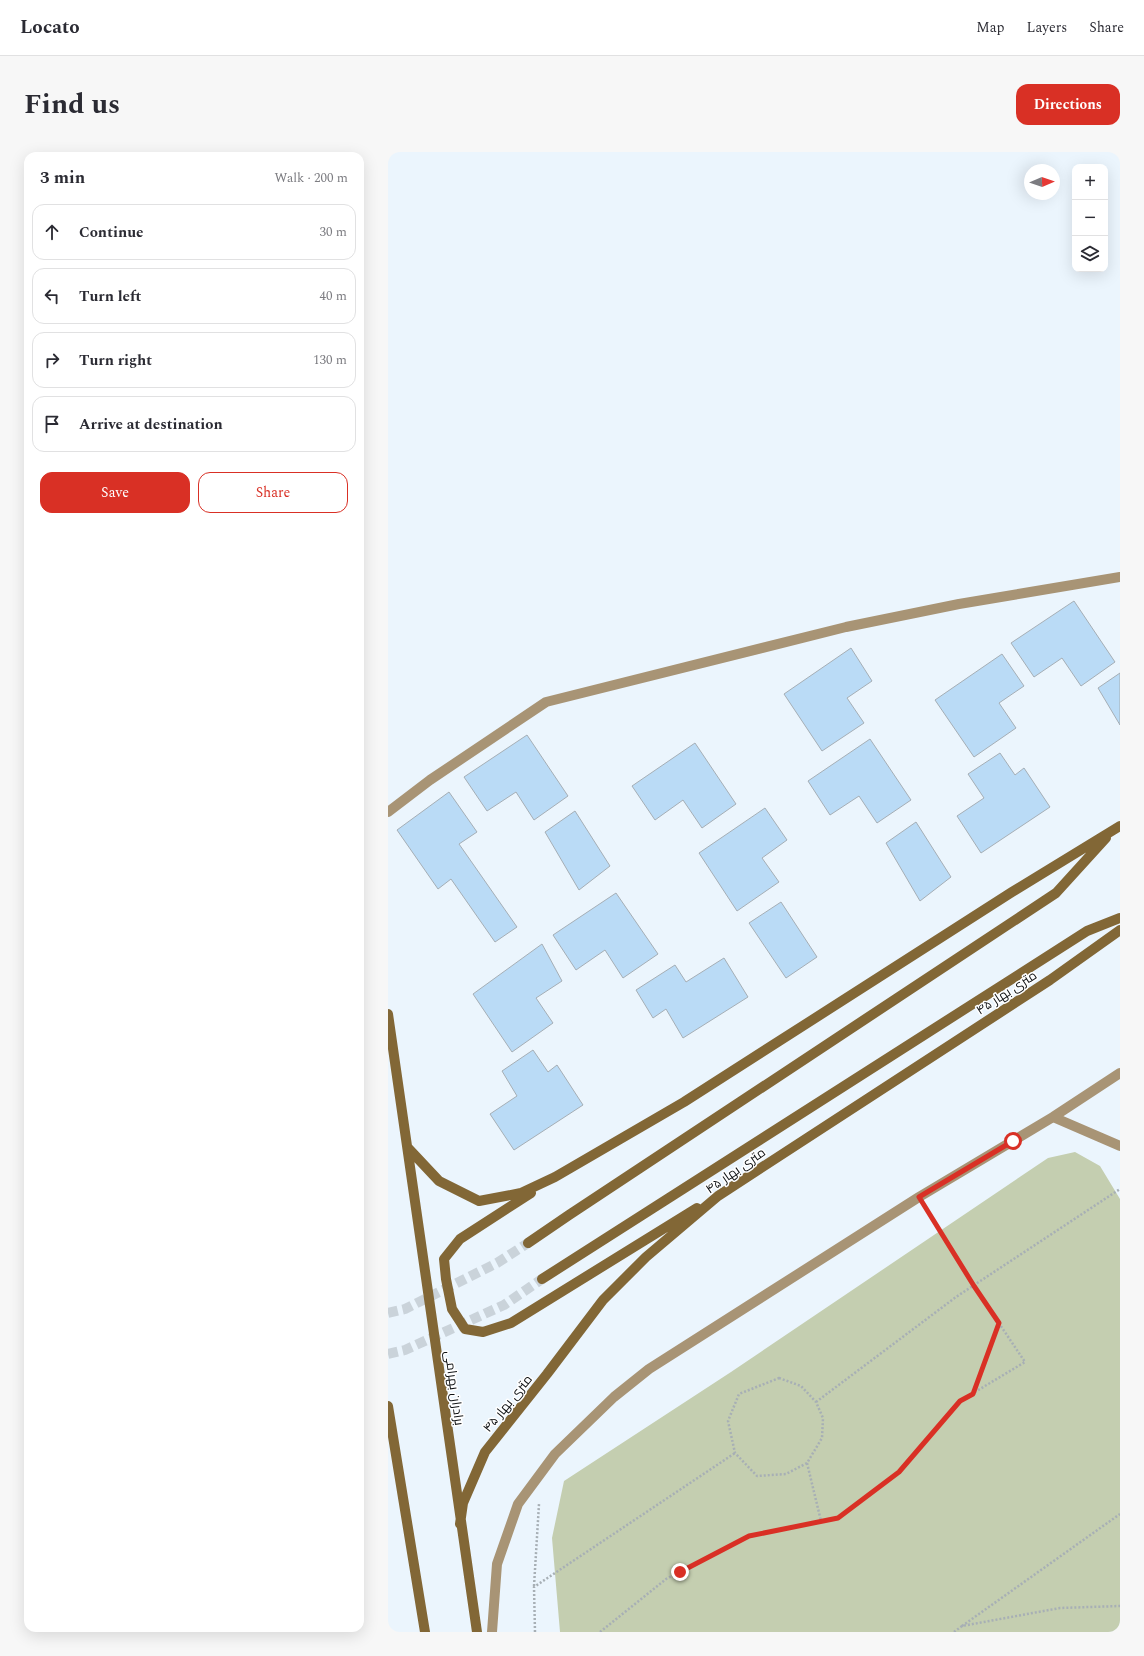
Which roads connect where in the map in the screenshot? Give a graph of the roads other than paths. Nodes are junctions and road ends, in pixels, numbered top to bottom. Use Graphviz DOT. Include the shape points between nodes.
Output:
graph roads {
  1 [pos="1120,577"];
  2 [pos="388,812"];
  3 [pos="1116,828"];
  4 [pos="1120,918"];
  5 [pos="1120,930"];
  6 [pos="388,1014"];
  7 [pos="1120,1073"];
  8 [pos="1053,1117"];
  9 [pos="1120,1146"];
  10 [pos="408,1148"];
  11 [pos="555,1177"];
  12 [pos="718,1196"];
  13 [pos="528,1243"];
  14 [pos="542,1278"];
  15 [pos="388,1408"];
  16 [pos="460,1524"];
  17 [pos="425,1632"];
  18 [pos="477,1632"];
  19 [pos="492,1632"];
  1 -- 2 [label="street" via="959,604 846,627 546,702 430,780"];
  3 -- 11 [label="main road" via="684,1102"];
  3 -- 13 [label="main road" via="1056,894"];
  4 -- 14 [label="main road" via="1087,931"];
  5 -- 12 [label="main road, ۴۵ متری بهار" via="1050,980"];
  6 -- 10 [label="main road, برادران بهرامی"];
  7 -- 8 [label="street"];
  8 -- 9 [label="street"];
  8 -- 19 [label="street" via="919,1197 649,1368 614,1397 555,1454 518,1504 497,1564"];
  10 -- 11 [label="main road" via="439,1181 479,1201 521,1193"];
  10 -- 16 [label="main road, برادران بهرامی"];
  11 -- 12 [label="main road" via="460,1239 444,1259 452,1308 465,1330 483,1332 511,1323"];
  12 -- 16 [label="main road, ۴۵ متری بهار" via="646,1257 603,1300 484,1452 464,1503"];
  15 -- 17 [label="main road"];
  16 -- 18 [label="main road, برادران بهرامی"];
}
